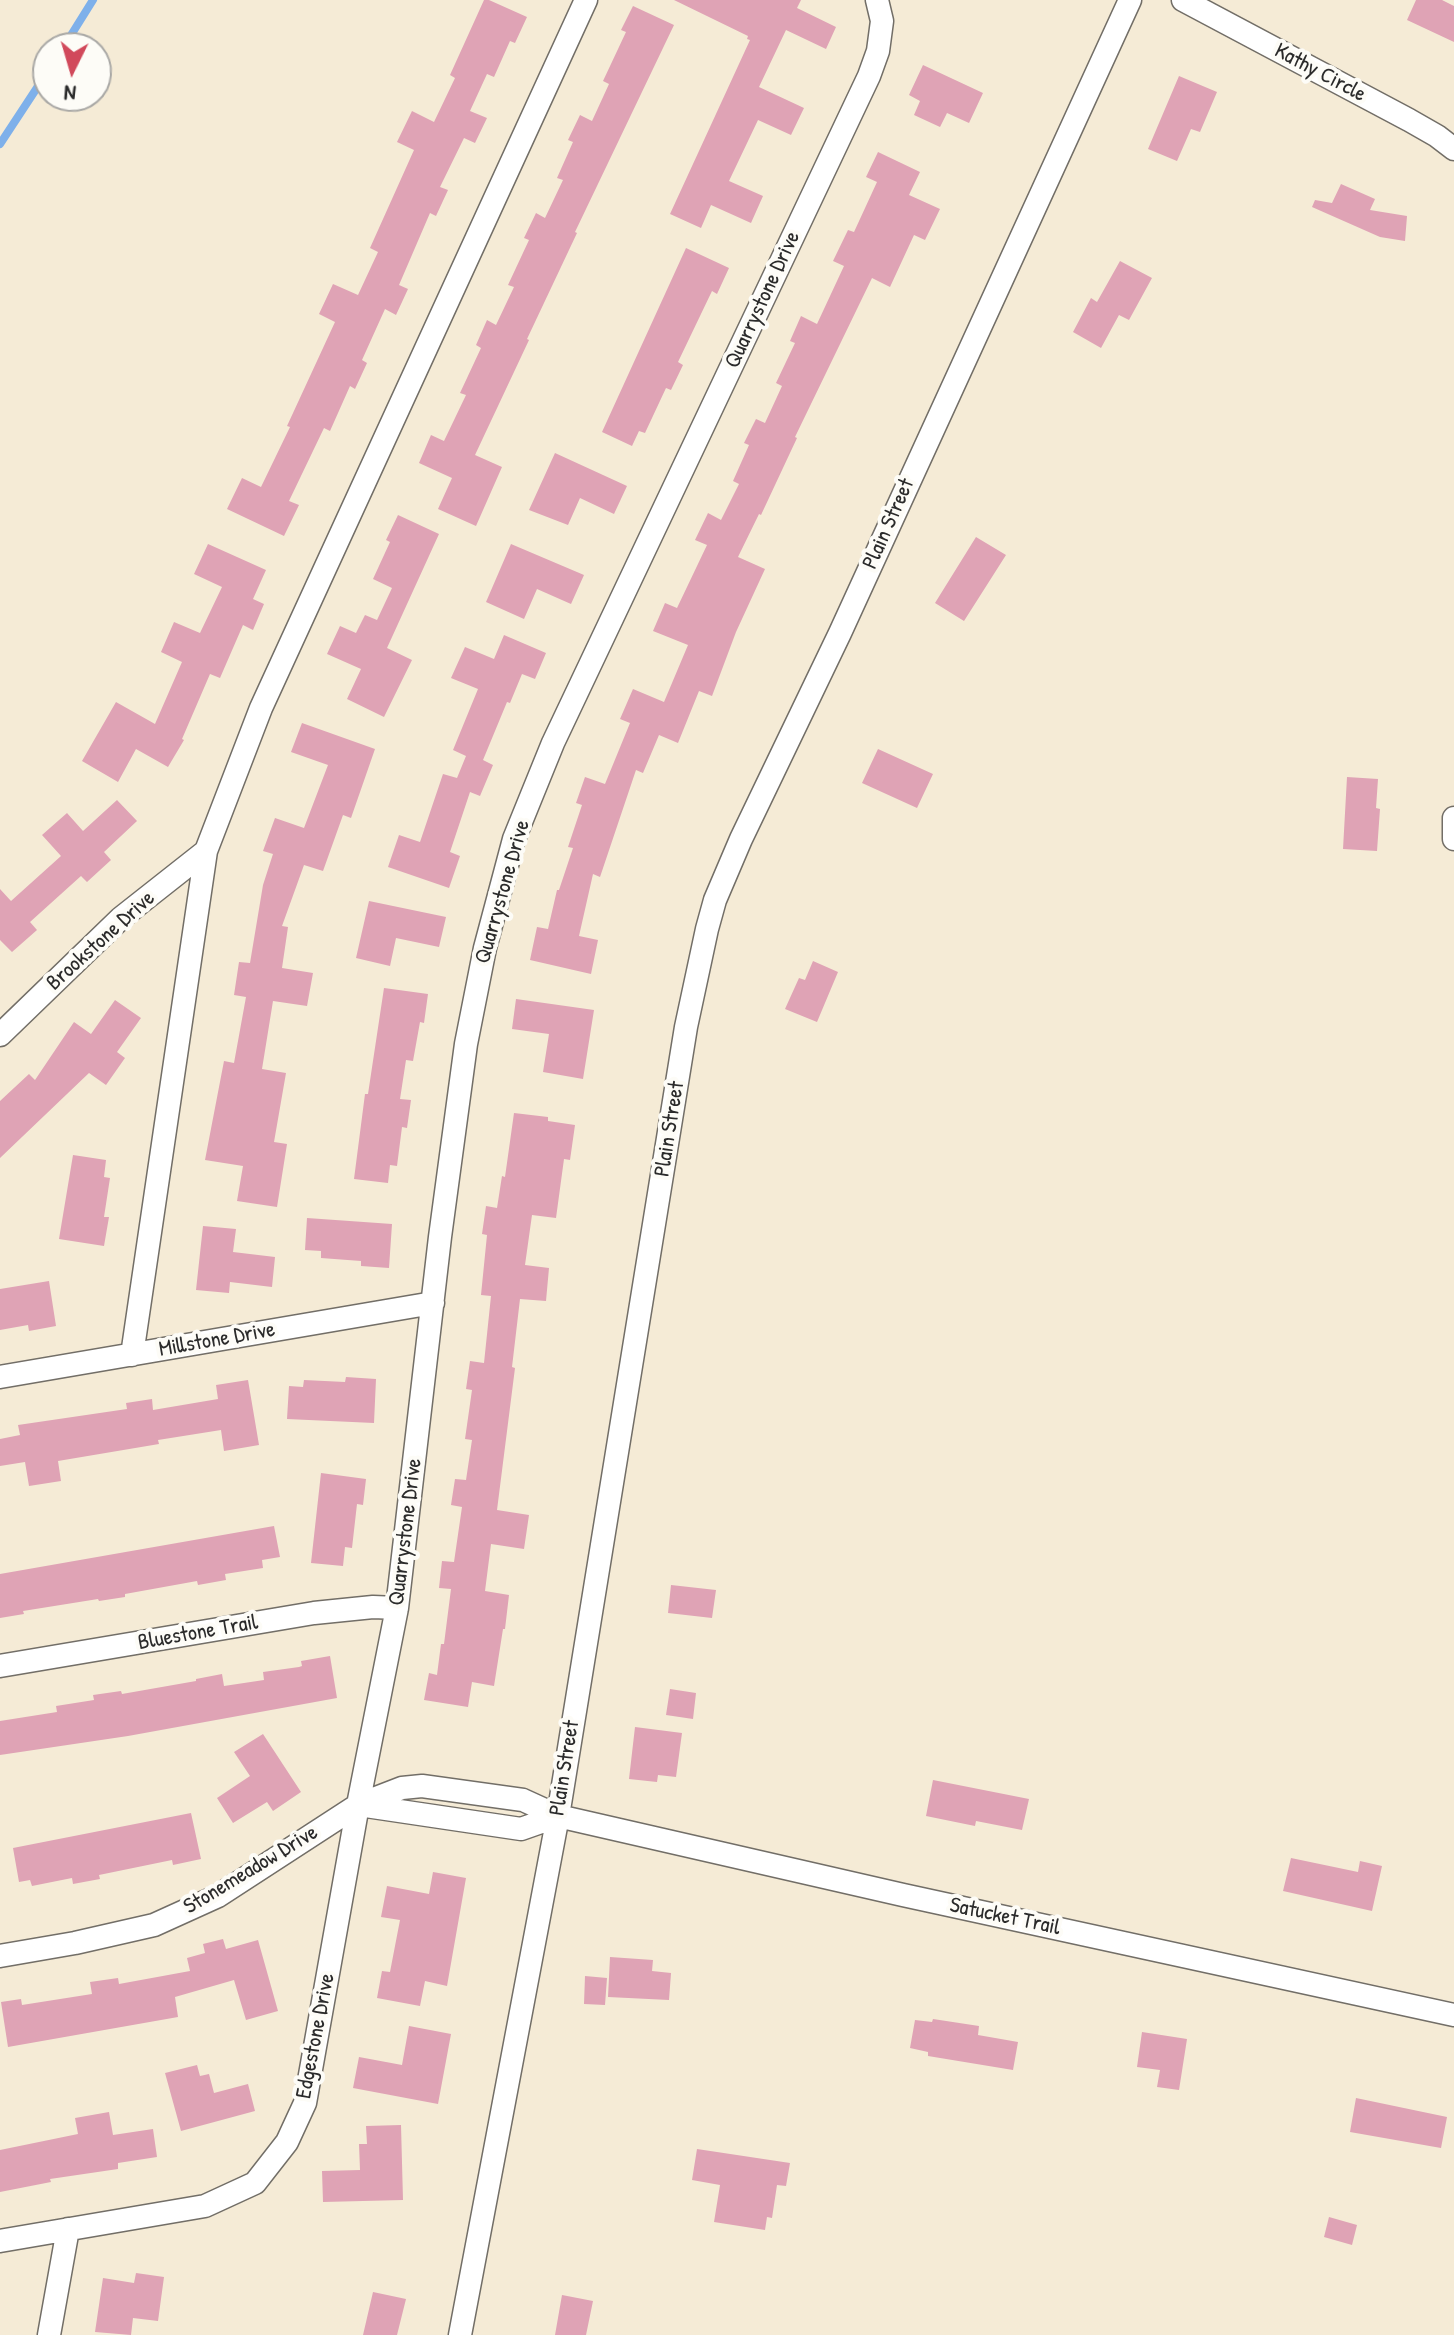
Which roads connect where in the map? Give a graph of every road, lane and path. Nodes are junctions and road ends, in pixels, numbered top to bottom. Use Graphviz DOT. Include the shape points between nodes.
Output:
graph roads {
  1 [pos="586,0"];
  2 [pos="877,0"];
  3 [pos="1130,0"];
  4 [pos="1183,0"];
  5 [pos="1454,149"];
  6 [pos="1454,818"];
  7 [pos="1454,839"];
  8 [pos="206,851"];
  9 [pos="0,1035"];
  10 [pos="433,1303"];
  11 [pos="132,1355"];
  12 [pos="0,1377"];
  13 [pos="397,1608"];
  14 [pos="0,1666"];
  15 [pos="358,1805"];
  16 [pos="558,1816"];
  17 [pos="0,1956"];
  18 [pos="1454,2015"];
  19 [pos="68,2229"];
  20 [pos="0,2241"];
  21 [pos="49,2335"];
  22 [pos="460,2335"];
  1 -- 8 [label="street" via="261,708"];
  2 -- 10 [label="street, Quarrystone Drive" via="882,21 869,76 560,729 514,839 466,1044"];
  3 -- 16 [label="street, Plain Street" via="715,900 686,1027"];
  4 -- 5 [label="street, Kathy Circle"];
  6 -- 7 [label="street"];
  8 -- 9 [label="street, Brookstone Drive" via="121,918"];
  8 -- 11 [label="street"];
  10 -- 11 [label="street, Millstone Drive"];
  10 -- 13 [label="street, Quarrystone Drive"];
  11 -- 12 [label="street, Millstone Drive"];
  13 -- 14 [label="street, Bluestone Trail" via="314,1613"];
  13 -- 15 [label="street, Quarrystone Drive"];
  15 -- 16 [label="street" via="521,1829"];
  15 -- 17 [label="street, Stonemeadow Drive" via="218,1896 154,1925"];
  15 -- 19 [label="street, Edgestone Drive" via="305,2103 287,2142 255,2183 205,2206"];
  16 -- 18 [label="street, Satucket Trail"];
  16 -- 22 [label="street, Plain Street"];
  19 -- 20 [label="street, Edgestone Drive"];
  19 -- 21 [label="street"];
}
